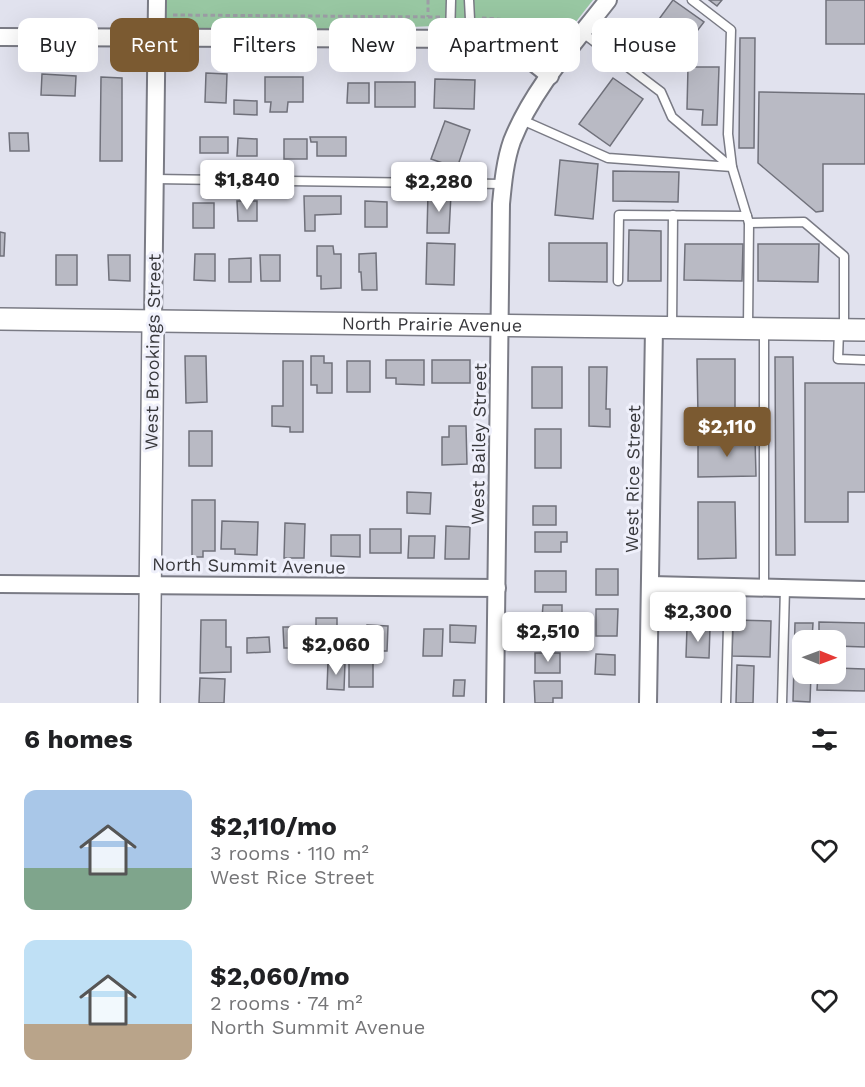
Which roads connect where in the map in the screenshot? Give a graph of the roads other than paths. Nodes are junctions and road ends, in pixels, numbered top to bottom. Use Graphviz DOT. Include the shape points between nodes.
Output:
graph roads {
  1 [pos="451,0"];
  2 [pos="469,0"];
  3 [pos="608,0"];
  4 [pos="692,0"];
  5 [pos="450,18"];
  6 [pos="470,18"];
  7 [pos="583,33"];
  8 [pos="0,36"];
  9 [pos="110,37"];
  10 [pos="199,38"];
  11 [pos="428,39"];
  12 [pos="156,72"];
  13 [pos="545,72"];
  14 [pos="550,76"];
  15 [pos="522,120"];
  16 [pos="732,167"];
  17 [pos="155,179"];
  18 [pos="503,184"];
  19 [pos="673,215"];
  20 [pos="748,220"];
  21 [pos="618,281"];
  22 [pos="0,320"];
  23 [pos="153,322"];
  24 [pos="500,325"];
  25 [pos="663,328"];
  26 [pos="756,329"];
  27 [pos="849,330"];
  28 [pos="865,360"];
  29 [pos="0,584"];
  30 [pos="150,585"];
  31 [pos="651,585"];
  32 [pos="729,587"];
  33 [pos="497,588"];
  34 [pos="764,588"];
  35 [pos="785,588"];
  36 [pos="865,590"];
  37 [pos="149,703"];
  38 [pos="495,703"];
  39 [pos="648,703"];
  40 [pos="726,703"];
  41 [pos="783,703"];
  1 -- 5 [label="lane"];
  2 -- 6 [label="lane"];
  3 -- 7 [label="street, West Bailey Street"];
  4 -- 16 [label="lane" via="731,30 728,134"];
  7 -- 14 [label="street, West Bailey Street"];
  7 -- 16 [label="lane" via="661,92 672,117"];
  8 -- 9 [label="street"];
  10 -- 11 [label="street"];
  12 -- 17 [label="street, West Brookings Street"];
  13 -- 14 [label="street"];
  14 -- 15 [label="street, West Bailey Street"];
  15 -- 16 [label="lane" via="608,158"];
  15 -- 18 [label="street, West Bailey Street" via="507,157"];
  16 -- 20 [label="lane"];
  17 -- 18 [label="lane"];
  17 -- 23 [label="street, West Brookings Street"];
  18 -- 24 [label="street, West Bailey Street"];
  19 -- 20 [label="lane"];
  19 -- 21 [label="lane" via="619,215"];
  19 -- 25 [label="lane"];
  20 -- 26 [label="lane"];
  20 -- 27 [label="lane" via="804,222 844,256"];
  22 -- 23 [label="street, North Prairie Avenue"];
  23 -- 24 [label="street, North Prairie Avenue"];
  23 -- 30 [label="street, West Brookings Street"];
  24 -- 25 [label="street, North Prairie Avenue"];
  24 -- 33 [label="street, West Bailey Street"];
  25 -- 26 [label="street, North Prairie Avenue"];
  25 -- 31 [label="street, West Rice Street"];
  26 -- 27 [label="street, North Prairie Avenue"];
  26 -- 34 [label="lane"];
  27 -- 28 [label="lane" via="838,360"];
  29 -- 30 [label="street, North Summit Avenue"];
  30 -- 33 [label="street, North Summit Avenue"];
  30 -- 37 [label="street, West Brookings Street"];
  31 -- 32 [label="street"];
  31 -- 39 [label="street, West Rice Street"];
  32 -- 34 [label="street"];
  32 -- 40 [label="lane"];
  33 -- 38 [label="street, West Bailey Street"];
  34 -- 35 [label="street"];
  35 -- 36 [label="street"];
  35 -- 41 [label="lane"];
}
